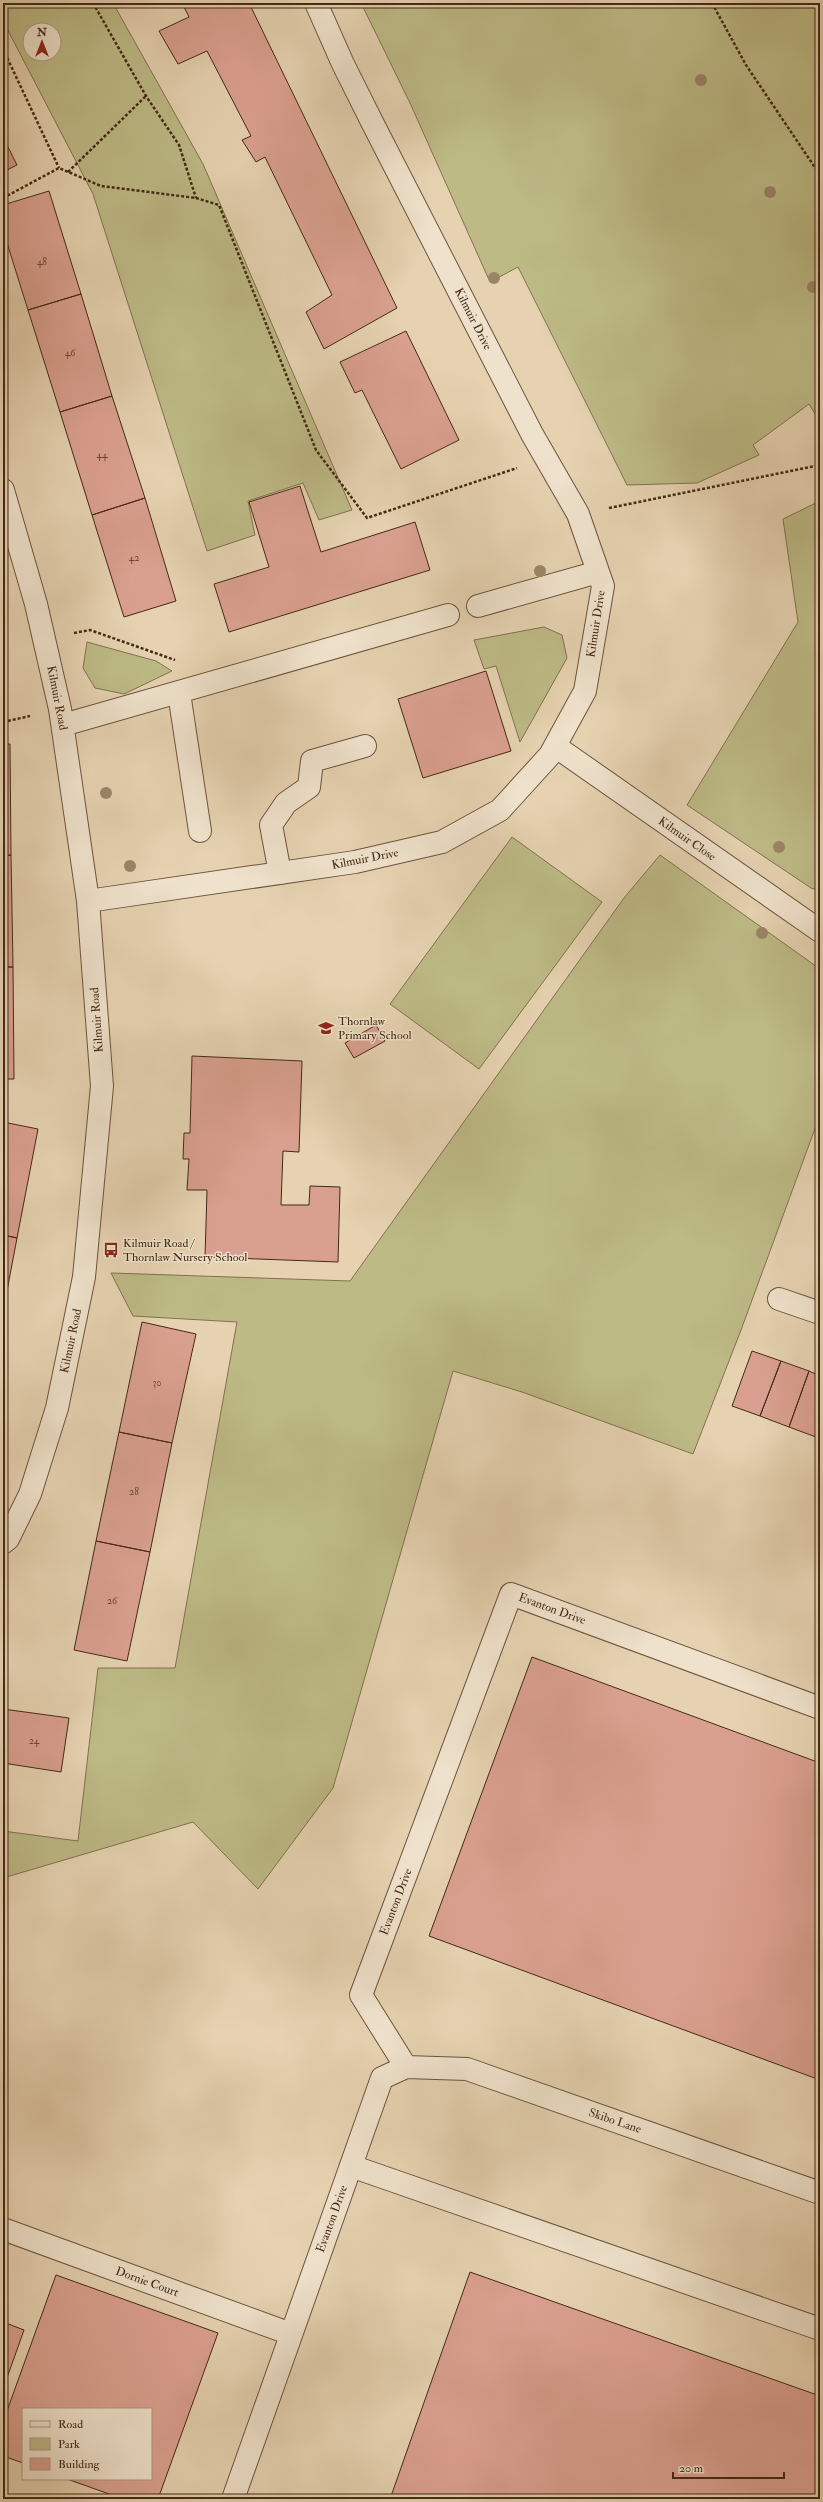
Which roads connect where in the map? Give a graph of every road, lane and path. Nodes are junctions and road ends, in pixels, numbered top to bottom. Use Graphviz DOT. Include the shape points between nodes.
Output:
graph roads {
  1 [pos="93,3"];
  2 [pos="316,3"];
  3 [pos="712,3"];
  4 [pos="3,49"];
  5 [pos="146,96"];
  6 [pos="59,168"];
  7 [pos="68,172"];
  8 [pos="820,175"];
  9 [pos="3,198"];
  10 [pos="196,198"];
  11 [pos="546,459"];
  12 [pos="820,465"];
  13 [pos="3,490"];
  14 [pos="578,514"];
  15 [pos="598,572"];
  16 [pos="478,606"];
  17 [pos="448,615"];
  18 [pos="44,640"];
  19 [pos="205,685"];
  20 [pos="179,693"];
  21 [pos="63,725"];
  22 [pos="365,746"];
  23 [pos="555,746"];
  24 [pos="200,831"];
  25 [pos="280,873"];
  26 [pos="88,901"];
  27 [pos="820,931"];
  28 [pos="779,1299"];
  29 [pos="820,1313"];
  30 [pos="3,1543"];
  31 [pos="820,1708"];
  32 [pos="406,2067"];
  33 [pos="351,2166"];
  34 [pos="820,2193"];
  35 [pos="3,2229"];
  36 [pos="820,2329"];
  37 [pos="291,2334"];
  38 [pos="233,2499"];
  1 -- 5 [label="path"];
  2 -- 11 [label="street, Kilmuir Drive" via="343,64"];
  3 -- 8 [label="path" via="746,65"];
  4 -- 6 [label="path"];
  5 -- 7 [label="path"];
  5 -- 10 [label="path" via="179,145"];
  6 -- 7 [label="path"];
  6 -- 9 [label="path"];
  7 -- 10 [label="path" via="101,186"];
  10 -- 11 [label="path" via="219,205 316,450 367,518"];
  11 -- 14 [label="street, Kilmuir Drive"];
  12 -- 14 [label="path"];
  13 -- 18 [label="street, Kilmuir Road"];
  14 -- 15 [label="street, Kilmuir Drive"];
  15 -- 16 [label="street"];
  15 -- 23 [label="street, Kilmuir Drive" via="603,586 585,690"];
  17 -- 19 [label="street"];
  18 -- 19 [label="path" via="90,630 192,666"];
  18 -- 21 [label="street, Kilmuir Road"];
  19 -- 20 [label="street"];
  20 -- 21 [label="street"];
  20 -- 24 [label="street"];
  21 -- 26 [label="street, Kilmuir Road"];
  22 -- 25 [label="street" via="312,761 309,787 286,803 271,825"];
  23 -- 25 [label="street, Kilmuir Drive" via="550,755 500,810 442,842 355,862"];
  23 -- 27 [label="street, Kilmuir Close"];
  25 -- 26 [label="street, Kilmuir Drive"];
  26 -- 30 [label="street, Kilmuir Road" via="102,1086 84,1276 57,1408 30,1494 8,1539"];
  28 -- 29 [label="street"];
  31 -- 32 [label="street, Evanton Drive" via="511,1594 361,1995"];
  32 -- 33 [label="street, Evanton Drive" via="382,2078"];
  32 -- 34 [label="street, Skibo Lane" via="466,2069"];
  33 -- 36 [label="street"];
  33 -- 37 [label="street, Evanton Drive"];
  35 -- 37 [label="street, Dornie Court"];
  37 -- 38 [label="street, Evanton Drive"];
}
